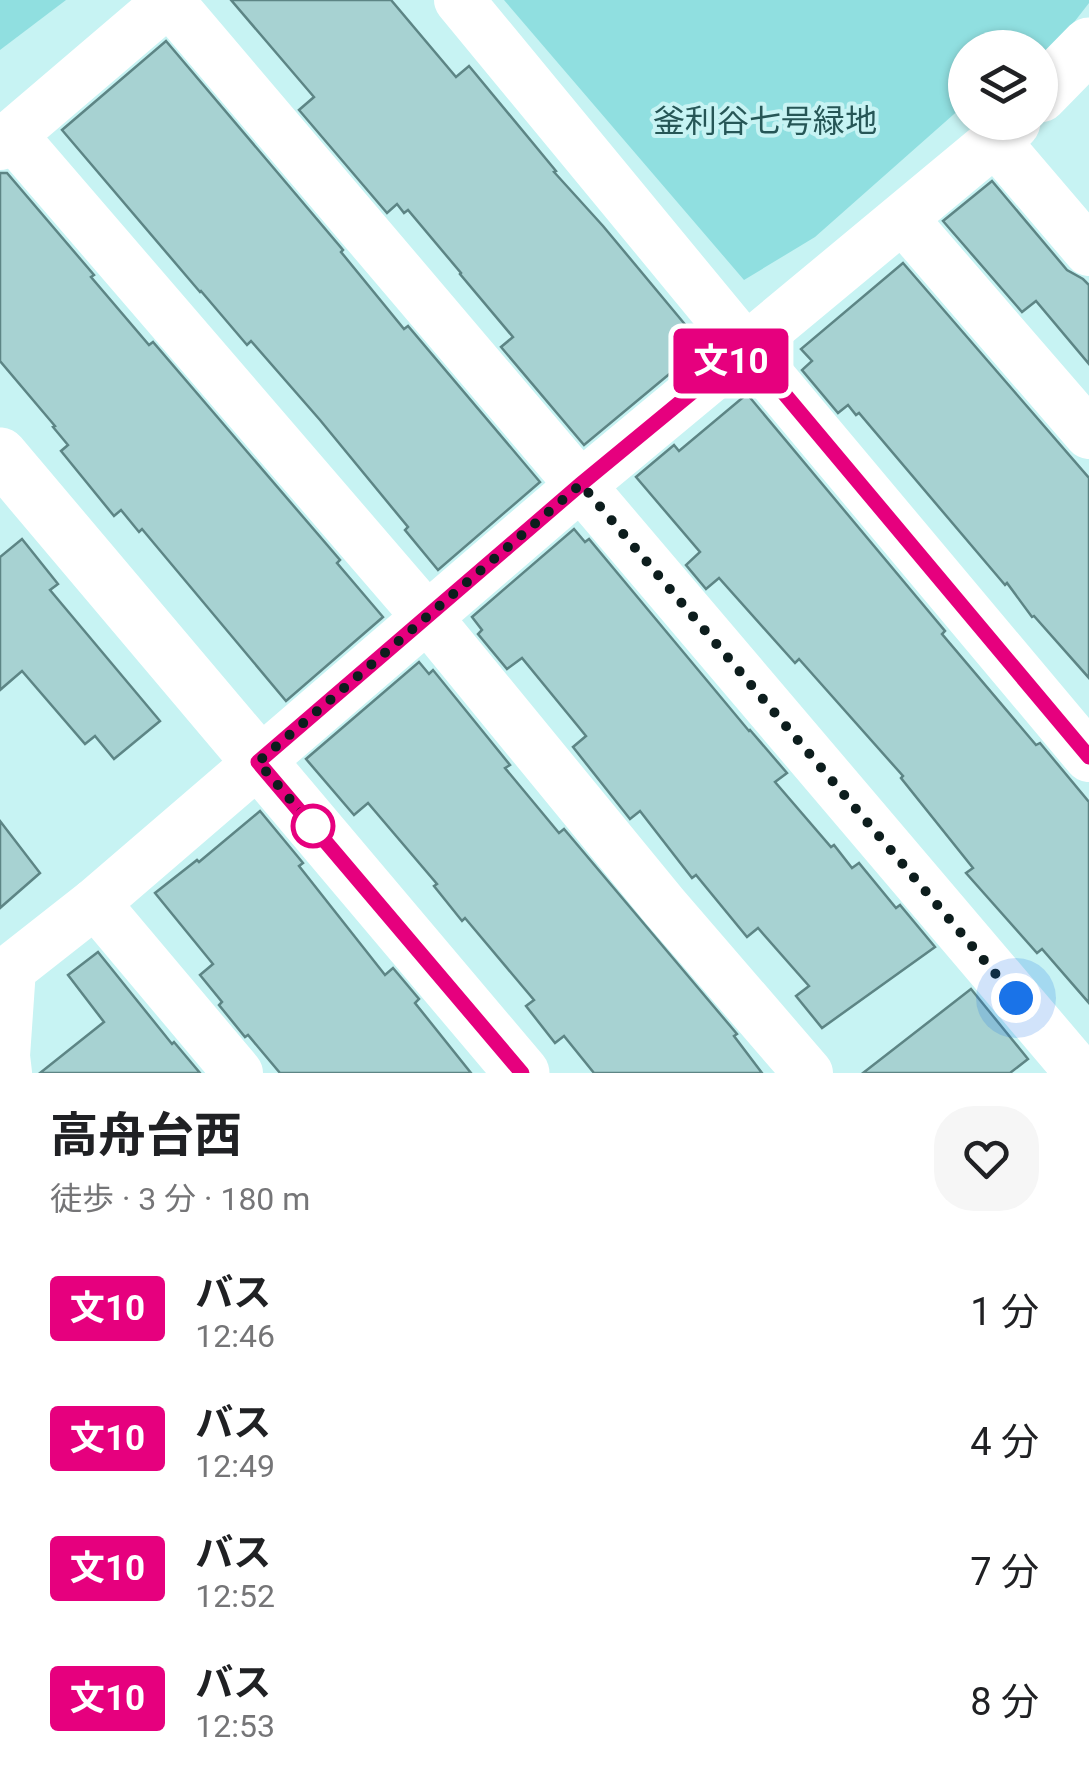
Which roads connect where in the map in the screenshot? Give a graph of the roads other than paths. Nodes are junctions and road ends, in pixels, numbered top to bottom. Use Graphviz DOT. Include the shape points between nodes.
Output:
graph roads {
  1 [pos="169,0"];
  2 [pos="459,0"];
  3 [pos="1089,45"];
  4 [pos="1058,77"];
  5 [pos="6,140"];
  6 [pos="995,140"];
  7 [pos="1010,140"];
  8 [pos="903,219"];
  9 [pos="1089,251"];
  10 [pos="746,348"];
  11 [pos="1089,434"];
  12 [pos="0,455"];
  13 [pos="581,484"];
  14 [pos="426,617"];
  15 [pos="1089,757"];
  16 [pos="258,762"];
  17 [pos="96,903"];
  18 [pos="1072,1061"];
  19 [pos="7,1073"];
  20 [pos="238,1073"];
  21 [pos="522,1073"];
  22 [pos="808,1073"];
  1 -- 5 [label="street"];
  1 -- 13 [label="street"];
  2 -- 10 [label="street"];
  3 -- 4 [label="street"];
  5 -- 14 [label="street"];
  6 -- 8 [label="street"];
  7 -- 9 [label="street"];
  8 -- 10 [label="street"];
  8 -- 11 [label="street"];
  10 -- 13 [label="street"];
  10 -- 15 [label="street"];
  12 -- 16 [label="street"];
  13 -- 14 [label="street"];
  13 -- 18 [label="street"];
  14 -- 16 [label="street"];
  14 -- 22 [label="street"];
  16 -- 17 [label="street"];
  16 -- 21 [label="street"];
  17 -- 19 [label="street" via="11,968"];
  17 -- 20 [label="street"];
}
